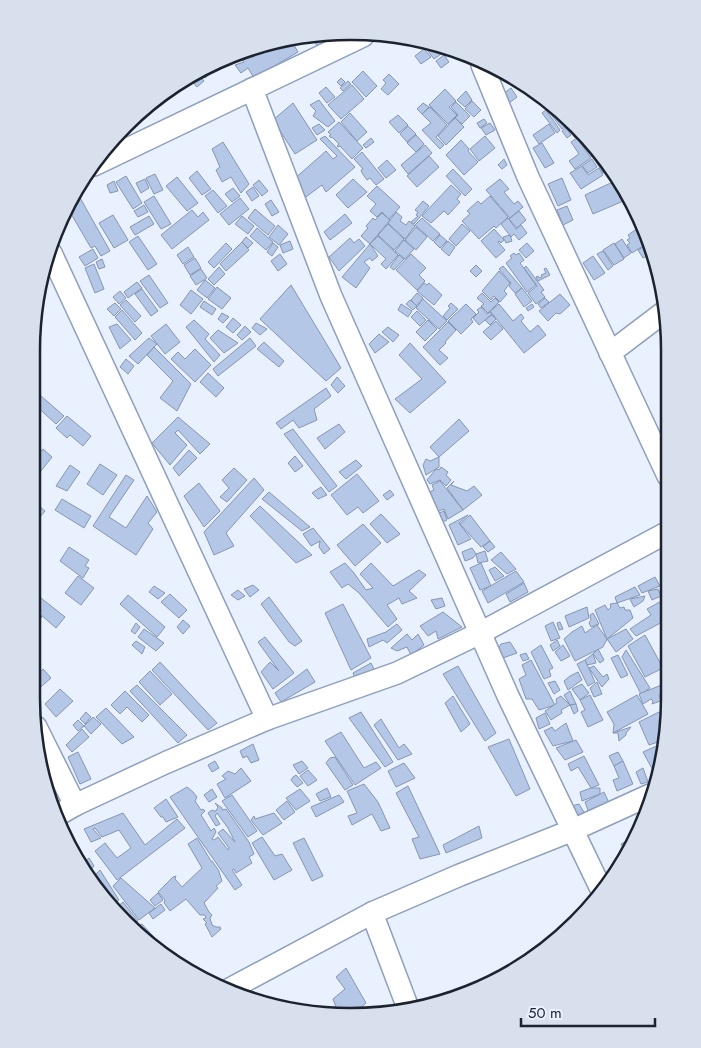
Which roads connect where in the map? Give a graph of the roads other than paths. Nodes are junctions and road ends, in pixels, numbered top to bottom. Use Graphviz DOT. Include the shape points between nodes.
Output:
graph roads {
  1 [pos="354,40"];
  2 [pos="484,70"];
  3 [pos="252,89"];
  4 [pos="105,160"];
  5 [pos="54,259"];
  6 [pos="659,316"];
  7 [pos="610,353"];
  8 [pos="661,461"];
  9 [pos="661,536"];
  10 [pos="480,633"];
  11 [pos="267,719"];
  12 [pos="44,742"];
  13 [pos="645,797"];
  14 [pos="75,805"];
  15 [pos="62,812"];
  16 [pos="573,830"];
  17 [pos="599,884"];
  18 [pos="372,913"];
  19 [pos="236,986"];
  20 [pos="406,1003"];
  1 -- 3 [label="street"];
  2 -- 7 [label="street" via="528,177"];
  3 -- 4 [label="street"];
  3 -- 10 [label="street" via="331,296"];
  5 -- 11 [label="street"];
  6 -- 7 [label="street"];
  7 -- 8 [label="street"];
  9 -- 10 [label="street"];
  10 -- 11 [label="street" via="397,673"];
  10 -- 16 [label="street"];
  11 -- 14 [label="street"];
  12 -- 14 [label="street"];
  13 -- 16 [label="street"];
  14 -- 15 [label="street"];
  16 -- 17 [label="street"];
  16 -- 18 [label="street"];
  18 -- 19 [label="street"];
  18 -- 20 [label="street"];
}
